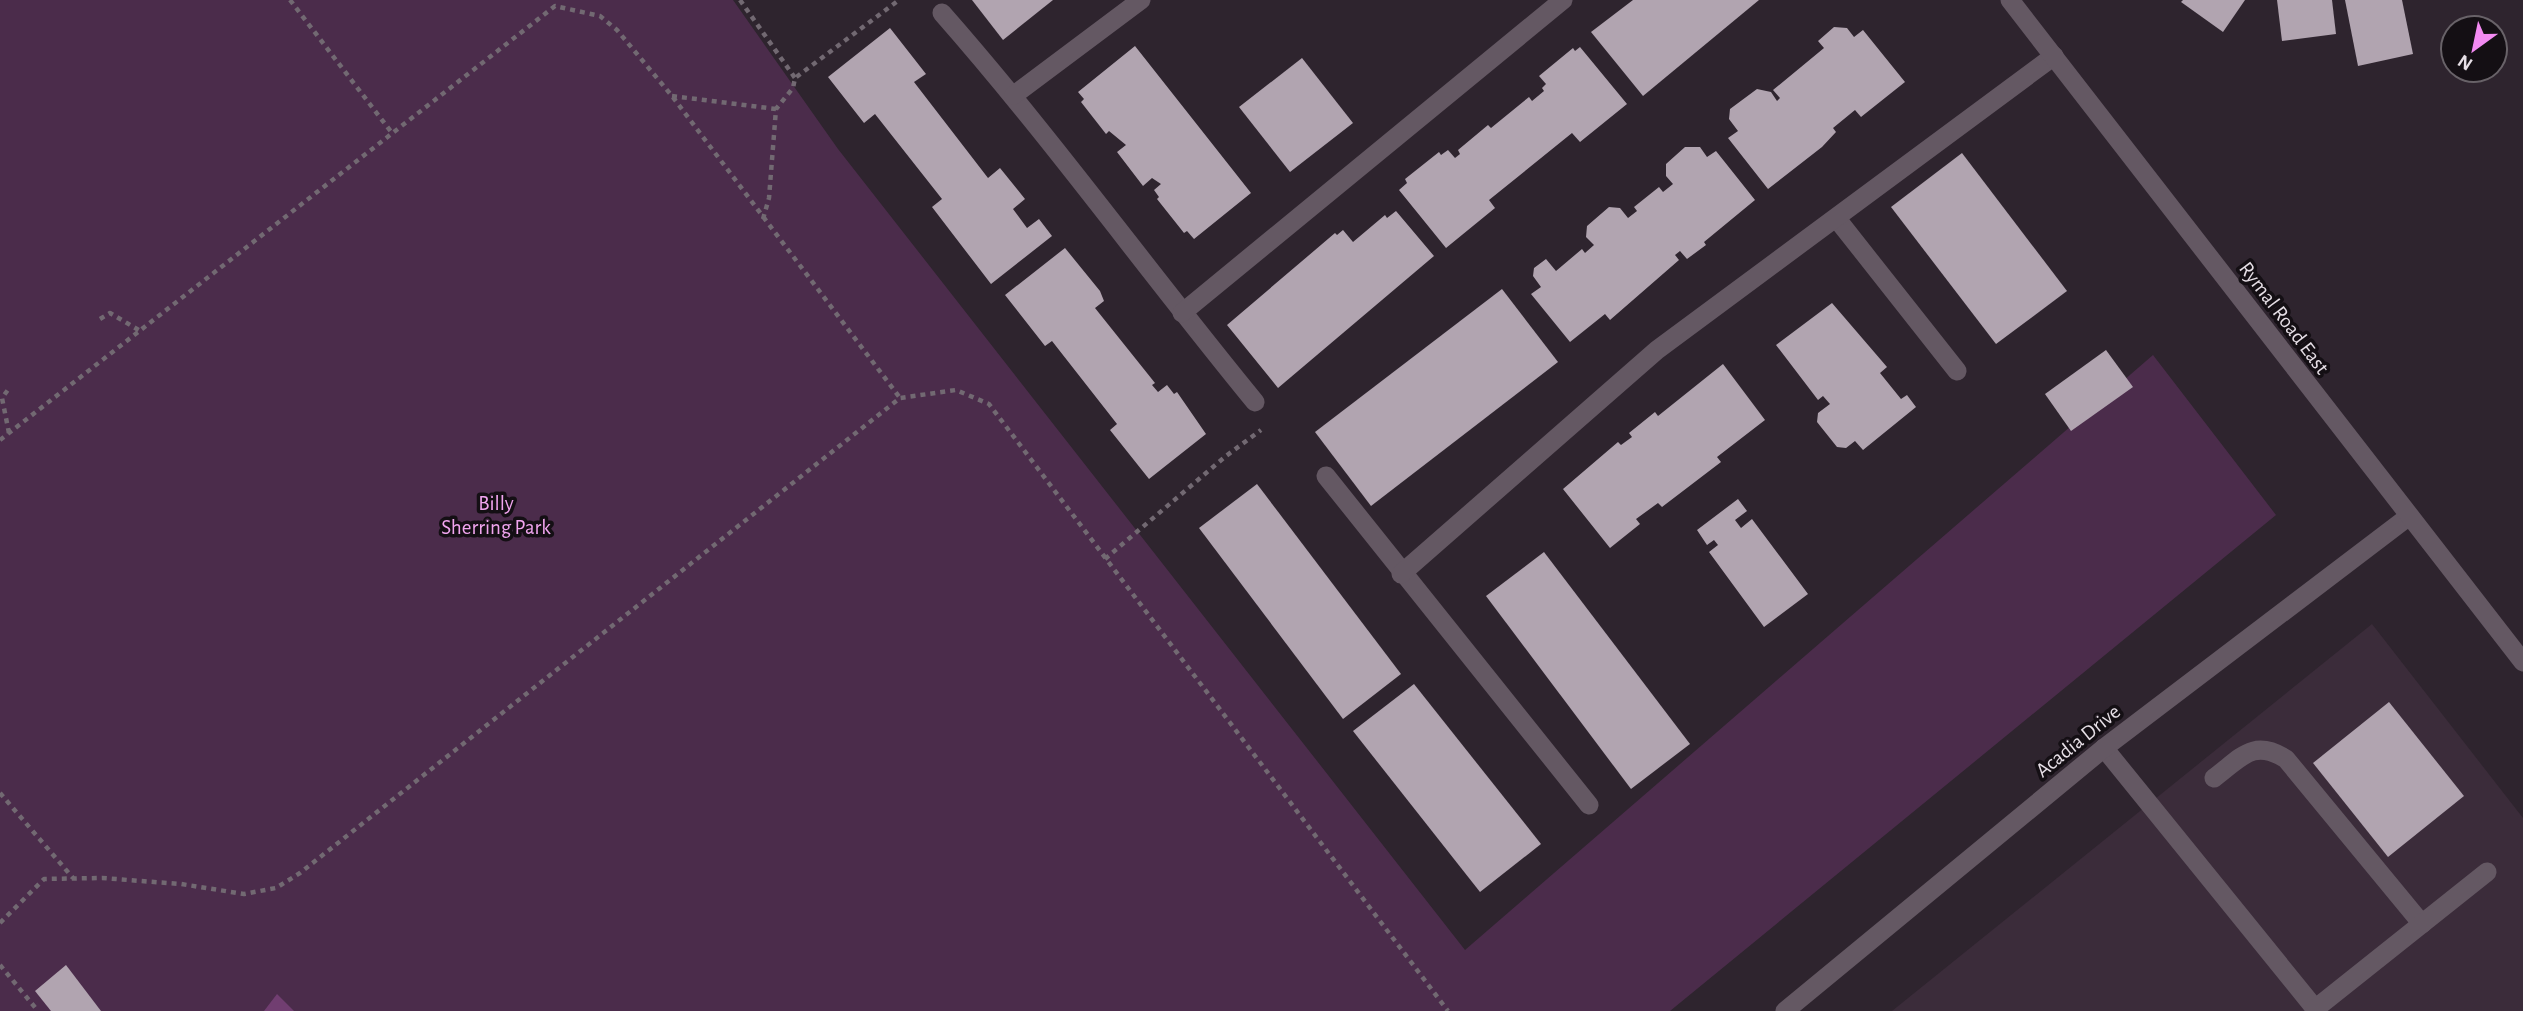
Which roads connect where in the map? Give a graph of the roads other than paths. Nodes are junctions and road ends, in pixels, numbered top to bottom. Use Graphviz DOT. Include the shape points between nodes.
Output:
graph roads {
  1 [pos="1141,0"];
  2 [pos="1563,0"];
  3 [pos="2010,0"];
  4 [pos="942,13"];
  5 [pos="2054,56"];
  6 [pos="1014,95"];
  7 [pos="1837,219"];
  8 [pos="1182,313"];
  9 [pos="1957,371"];
  10 [pos="1255,402"];
  11 [pos="1326,476"];
  12 [pos="2408,517"];
  13 [pos="1401,573"];
  14 [pos="2523,662"];
  15 [pos="2104,748"];
  16 [pos="2214,778"];
  17 [pos="1590,805"];
  18 [pos="2487,872"];
  19 [pos="2422,924"];
  20 [pos="1794,1009"];
  21 [pos="2316,1010"];
  1 -- 6 [label="main road"];
  2 -- 8 [label="main road"];
  3 -- 5 [label="main road, Rymal Road East"];
  4 -- 6 [label="main road"];
  5 -- 7 [label="main road"];
  5 -- 12 [label="main road, Rymal Road East"];
  6 -- 8 [label="main road"];
  7 -- 9 [label="main road"];
  7 -- 13 [label="main road" via="1657,351"];
  8 -- 10 [label="main road"];
  11 -- 13 [label="main road"];
  12 -- 14 [label="main road, Rymal Road East"];
  12 -- 15 [label="main road, Acadia Drive"];
  13 -- 17 [label="main road"];
  15 -- 20 [label="main road, Acadia Drive"];
  15 -- 21 [label="main road"];
  16 -- 19 [label="main road" via="2253,749 2270,750 2286,759"];
  18 -- 19 [label="main road"];
  19 -- 21 [label="main road"];
}
